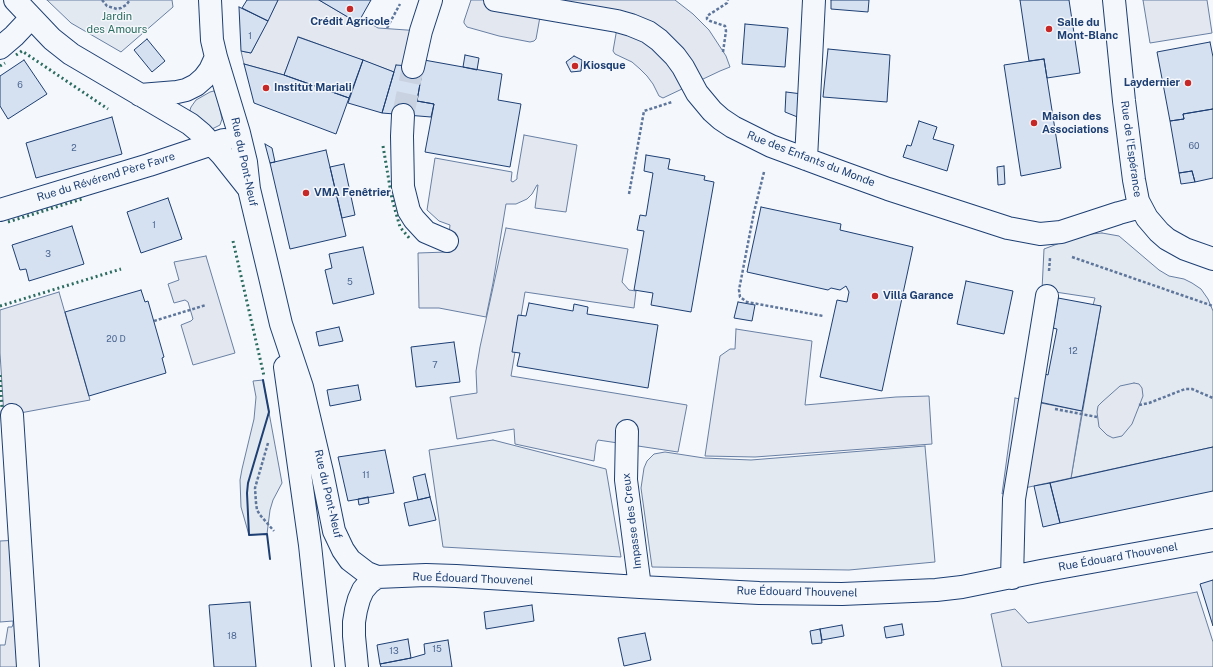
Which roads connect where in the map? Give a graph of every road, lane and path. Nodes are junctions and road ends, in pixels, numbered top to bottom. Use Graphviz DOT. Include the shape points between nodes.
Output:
graph roads {
  1 [pos="15,0"];
  2 [pos="102,0"];
  3 [pos="130,0"];
  4 [pos="210,0"];
  5 [pos="431,0"];
  6 [pos="495,0"];
  7 [pos="728,0"];
  8 [pos="814,0"];
  9 [pos="1114,0"];
  10 [pos="402,1"];
  11 [pos="31,18"];
  12 [pos="387,28"];
  13 [pos="0,48"];
  14 [pos="723,52"];
  15 [pos="216,57"];
  16 [pos="413,67"];
  17 [pos="697,93"];
  18 [pos="140,95"];
  19 [pos="403,116"];
  20 [pos="239,133"];
  21 [pos="212,144"];
  22 [pos="806,159"];
  23 [pos="761,185"];
  24 [pos="249,189"];
  25 [pos="629,194"];
  26 [pos="1141,207"];
  27 [pos="0,210"];
  28 [pos="1049,234"];
  29 [pos="447,241"];
  30 [pos="1213,258"];
  31 [pos="1047,296"];
  32 [pos="206,305"];
  33 [pos="1213,306"];
  34 [pos="823,316"];
  35 [pos="154,321"];
  36 [pos="281,324"];
  37 [pos="1213,398"];
  38 [pos="1029,404"];
  39 [pos="1139,405"];
  40 [pos="12,415"];
  41 [pos="1097,417"];
  42 [pos="628,431"];
  43 [pos="270,438"];
  44 [pos="274,531"];
  45 [pos="1213,540"];
  46 [pos="377,577"];
  47 [pos="1012,578"];
  48 [pos="640,587"];
  49 [pos="28,667"];
  50 [pos="323,667"];
  51 [pos="357,667"];
  1 -- 11 [label="street"];
  2 -- 3 [label="path" via="107,6 117,9"];
  4 -- 15 [label="street, Rue du Pont-Neuf" via="212,40"];
  5 -- 16 [label="street"];
  6 -- 17 [label="street, Rue des Enfants du Monde" via="617,21 648,32 676,56"];
  7 -- 14 [label="path" via="707,16 710,21 725,26"];
  8 -- 22 [label="street"];
  9 -- 26 [label="street, Rue de l'Espérance" via="1134,180"];
  10 -- 12 [label="path"];
  11 -- 13 [label="street"];
  11 -- 18 [label="street" via="71,54"];
  15 -- 18 [label="street" via="204,78 186,90"];
  15 -- 20 [label="street, Rue du Pont-Neuf"];
  17 -- 22 [label="street, Rue des Enfants du Monde" via="712,111 733,127 771,146"];
  17 -- 25 [label="path" via="644,111"];
  18 -- 21 [label="street" via="190,124"];
  19 -- 29 [label="street" via="403,187 409,211 426,232"];
  20 -- 21 [label="street, Rue du Révérend Père Favre"];
  20 -- 24 [label="street, Rue du Pont-Neuf"];
  21 -- 24 [label="street"];
  21 -- 27 [label="street, Rue du Révérend Père Favre"];
  22 -- 28 [label="street, Rue des Enfants du Monde" via="1008,228"];
  23 -- 34 [label="path" via="739,290 740,297 747,302"];
  24 -- 36 [label="street, Rue du Pont-Neuf"];
  26 -- 28 [label="street, Rue des Enfants du Monde"];
  26 -- 30 [label="street, Rue de l'Espérance" via="1152,225 1167,239 1185,249"];
  28 -- 33 [label="path" via="1050,250"];
  31 -- 38 [label="street"];
  32 -- 35 [label="path"];
  36 -- 46 [label="street, Rue du Pont-Neuf" via="302,388 334,531 350,560"];
  36 -- 50 [label="street, Rue du Pont-Neuf"];
  37 -- 39 [label="path" via="1192,389 1184,389"];
  38 -- 41 [label="path"];
  38 -- 47 [label="street" via="1014,499"];
  40 -- 49 [label="street"];
  42 -- 48 [label="street, Impasse des Creux" via="626,480"];
  43 -- 44 [label="path" via="255,496 257,510"];
  45 -- 47 [label="street, Rue Édouard Thouvenel"];
  46 -- 48 [label="street, Rue Édouard Thouvenel" via="456,576"];
  46 -- 51 [label="street" via="363,590 356,610 354,636"];
  47 -- 48 [label="street, Rue Édouard Thouvenel" via="936,590 842,594"];
}
